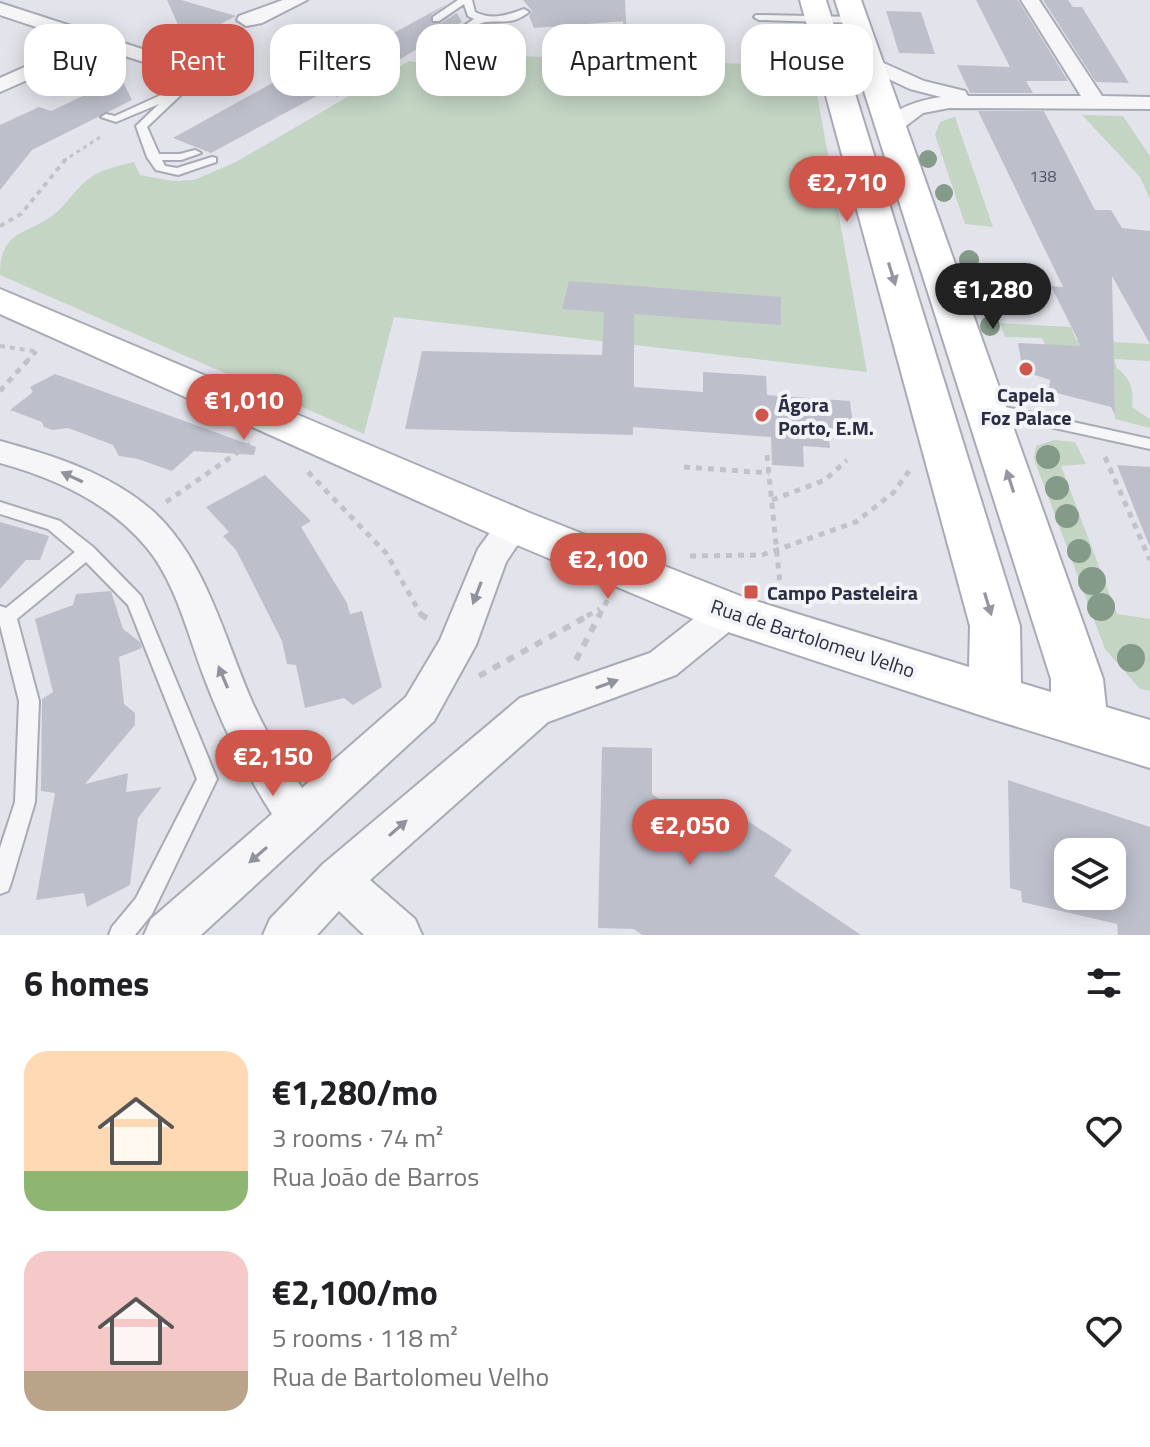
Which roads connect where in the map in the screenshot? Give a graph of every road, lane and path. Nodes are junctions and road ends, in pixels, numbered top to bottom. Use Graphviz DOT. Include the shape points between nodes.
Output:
graph roads {
  1 [pos="234,0"];
  2 [pos="298,0"];
  3 [pos="465,0"];
  4 [pos="612,0"];
  5 [pos="1030,0"];
  6 [pos="815,9"];
  7 [pos="852,10"];
  8 [pos="272,12"];
  9 [pos="524,12"];
  10 [pos="6,15"];
  11 [pos="759,17"];
  12 [pos="436,19"];
  13 [pos="481,19"];
  14 [pos="246,20"];
  15 [pos="38,24"];
  16 [pos="473,24"];
  17 [pos="625,24"];
  18 [pos="24,75"];
  19 [pos="873,75"];
  20 [pos="873,76"];
  21 [pos="0,86"];
  22 [pos="102,96"];
  23 [pos="167,96"];
  24 [pos="173,96"];
  25 [pos="864,96"];
  26 [pos="872,96"];
  27 [pos="107,98"];
  28 [pos="997,100"];
  29 [pos="949,102"];
  30 [pos="1095,102"];
  31 [pos="1150,103"];
  32 [pos="106,117"];
  33 [pos="141,126"];
  34 [pos="890,127"];
  35 [pos="195,153"];
  36 [pos="153,157"];
  37 [pos="212,160"];
  38 [pos="0,226"];
  39 [pos="0,300"];
  40 [pos="0,346"];
  41 [pos="53,346"];
  42 [pos="0,391"];
  43 [pos="986,408"];
  44 [pos="280,422"];
  45 [pos="1094,431"];
  46 [pos="1150,444"];
  47 [pos="0,452"];
  48 [pos="767,455"];
  49 [pos="847,460"];
  50 [pos="914,461"];
  51 [pos="297,462"];
  52 [pos="684,467"];
  53 [pos="769,473"];
  54 [pos="772,500"];
  55 [pos="0,508"];
  56 [pos="140,520"];
  57 [pos="514,525"];
  58 [pos="969,541"];
  59 [pos="776,551"];
  60 [pos="87,552"];
  61 [pos="688,556"];
  62 [pos="1034,556"];
  63 [pos="1150,560"];
  64 [pos="630,571"];
  65 [pos="728,612"];
  66 [pos="4,615"];
  67 [pos="785,631"];
  68 [pos="461,633"];
  69 [pos="476,678"];
  70 [pos="995,698"];
  71 [pos="1080,723"];
  72 [pos="1150,744"];
  73 [pos="299,820"];
  74 [pos="339,879"];
  75 [pos="0,883"];
  76 [pos="120,935"];
  77 [pos="167,935"];
  78 [pos="286,935"];
  79 [pos="399,935"];
  1 -- 8 [label="street"];
  2 -- 8 [label="street"];
  3 -- 12 [label="lane"];
  3 -- 13 [label="lane" via="471,14"];
  4 -- 17 [label="path"];
  5 -- 30 [label="street"];
  6 -- 7 [label="lane"];
  6 -- 11 [label="lane"];
  8 -- 14 [label="street"];
  9 -- 13 [label="lane" via="507,20"];
  10 -- 15 [label="street"];
  13 -- 16 [label="lane"];
  18 -- 21 [label="street"];
  19 -- 28 [label="street"];
  20 -- 29 [label="street"];
  22 -- 27 [label="path"];
  23 -- 32 [label="lane" via="128,115"];
  24 -- 33 [label="lane"];
  25 -- 58 [label="street, one-way"];
  26 -- 34 [label="street"];
  28 -- 29 [label="street"];
  28 -- 30 [label="street"];
  29 -- 34 [label="street" via="916,108"];
  30 -- 31 [label="street"];
  33 -- 36 [label="lane"];
  33 -- 38 [label="path" via="119,128 84,145 63,161 21,214"];
  34 -- 43 [label="street"];
  35 -- 36 [label="lane"];
  36 -- 37 [label="lane" via="160,168 178,172"];
  39 -- 41 [label="street, Rua de Bartolomeu Velho"];
  40 -- 41 [label="path"];
  41 -- 42 [label="path"];
  41 -- 44 [label="street, Rua de Bartolomeu Velho"];
  43 -- 45 [label="lane"];
  62 -- 43 [label="street, one-way"];
  44 -- 56 [label="path"];
  44 -- 57 [label="street, Rua de Bartolomeu Velho"];
  45 -- 46 [label="lane"];
  45 -- 63 [label="path"];
  56 -- 47 [label="street, one-way" via="96,489 36,461"];
  48 -- 53 [label="path"];
  49 -- 54 [label="path" via="825,480"];
  50 -- 59 [label="path" via="893,493 856,522"];
  51 -- 68 [label="path" via="386,553 422,617"];
  52 -- 53 [label="path"];
  53 -- 54 [label="path"];
  54 -- 59 [label="path"];
  55 -- 60 [label="lane" via="54,525"];
  73 -- 56 [label="street, one-way" via="251,743 174,561"];
  57 -- 64 [label="street, Rua de Bartolomeu Velho"];
  57 -- 68 [label="street, one-way" via="490,558"];
  58 -- 62 [label="street" via="991,559"];
  58 -- 70 [label="street, one-way" via="995,626"];
  59 -- 61 [label="path"];
  59 -- 67 [label="path"];
  60 -- 66 [label="lane"];
  60 -- 76 [label="lane" via="135,601 207,779 144,906"];
  62 -- 71 [label="street" via="1077,679"];
  64 -- 65 [label="street, Rua de Bartolomeu Velho"];
  64 -- 69 [label="path" via="601,608"];
  65 -- 67 [label="street, Rua de Bartolomeu Velho"];
  74 -- 65 [label="street, one-way" via="534,710 663,664"];
  66 -- 75 [label="lane" via="29,701 25,802"];
  67 -- 70 [label="street, Rua de Bartolomeu Velho"];
  68 -- 73 [label="street" via="420,709"];
  70 -- 71 [label="street, Rua de Bartolomeu Velho"];
  71 -- 72 [label="street, Rua de Bartolomeu Velho"];
  73 -- 77 [label="street, one-way"];
  74 -- 78 [label="street"];
  74 -- 79 [label="street"];
}
